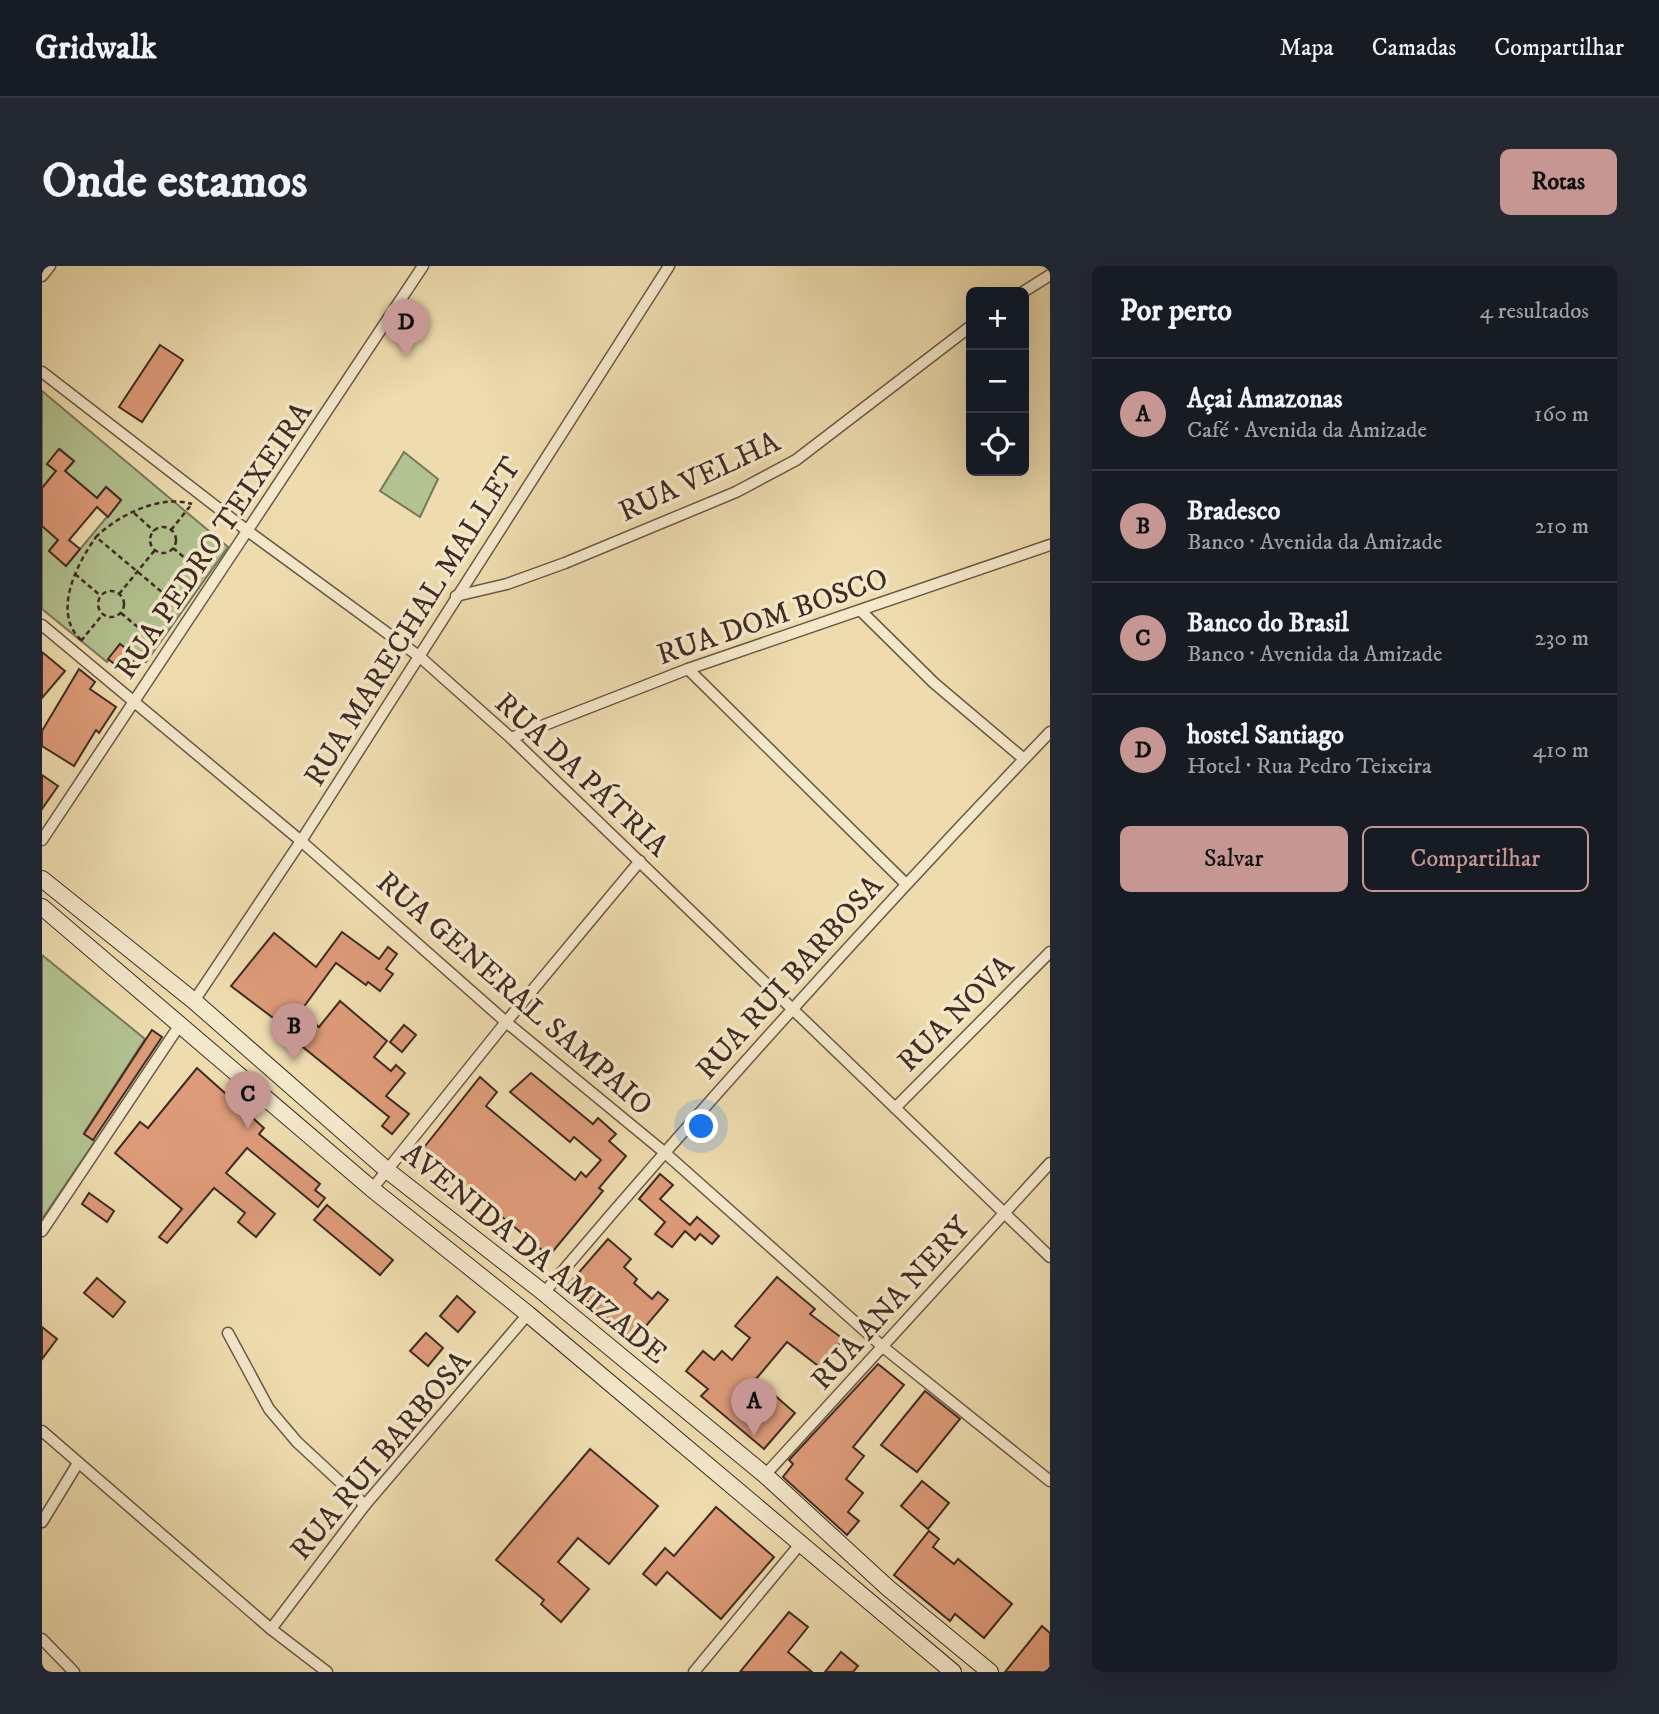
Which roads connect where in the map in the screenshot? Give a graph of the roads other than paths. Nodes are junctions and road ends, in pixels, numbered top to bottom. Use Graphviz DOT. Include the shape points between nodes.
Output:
graph roads {
  1 [pos="50,266"];
  2 [pos="423,266"];
  3 [pos="669,266"];
  4 [pos="1050,275"];
  5 [pos="42,276"];
  6 [pos="1029,288"];
  7 [pos="966,330"];
  8 [pos="42,372"];
  9 [pos="249,532"];
  10 [pos="1050,545"];
  11 [pos="456,596"];
  12 [pos="861,611"];
  13 [pos="42,625"];
  14 [pos="419,657"];
  15 [pos="688,669"];
  16 [pos="134,702"];
  17 [pos="1050,732"];
  18 [pos="511,738"];
  19 [pos="1024,759"];
  20 [pos="42,841"];
  21 [pos="301,841"];
  22 [pos="640,861"];
  23 [pos="42,879"];
  24 [pos="906,884"];
  25 [pos="42,907"];
  26 [pos="129,948"];
  27 [pos="1050,952"];
  28 [pos="119,971"];
  29 [pos="194,1000"];
  30 [pos="793,1009"];
  31 [pos="506,1022"];
  32 [pos="181,1023"];
  33 [pos="301,1094"];
  34 [pos="895,1108"];
  35 [pos="286,1112"];
  36 [pos="664,1152"];
  37 [pos="1050,1163"];
  38 [pos="388,1171"];
  39 [pos="373,1189"];
  40 [pos="1004,1213"];
  41 [pos="42,1231"];
  42 [pos="1050,1257"];
  43 [pos="544,1293"];
  44 [pos="528,1314"];
  45 [pos="229,1333"];
  46 [pos="883,1347"];
  47 [pos="42,1431"];
  48 [pos="725,1445"];
  49 [pos="78,1463"];
  50 [pos="708,1467"];
  51 [pos="765,1475"];
  52 [pos="1050,1481"];
  53 [pos="365,1505"];
  54 [pos="42,1522"];
  55 [pos="801,1543"];
  56 [pos="271,1629"];
  57 [pos="42,1639"];
  58 [pos="74,1672"];
  59 [pos="327,1672"];
  60 [pos="694,1672"];
  61 [pos="953,1672"];
  62 [pos="990,1672"];
  1 -- 5 [label="street"];
  2 -- 9 [label="street, RUA PEDRO TEIXEIRA"];
  3 -- 11 [label="street, RUA MARECHAL MALLET"];
  4 -- 6 [label="street"];
  7 -- 11 [label="street, RUA VELHA" via="796,460 736,492 565,563"];
  8 -- 9 [label="street, RUA DA PÁTRIA"];
  9 -- 14 [label="street, RUA DA PÁTRIA"];
  9 -- 16 [label="street, RUA PEDRO TEIXEIRA"];
  10 -- 12 [label="street, RUA DOM BOSCO"];
  11 -- 14 [label="street, RUA MARECHAL MALLET"];
  12 -- 15 [label="street, RUA DOM BOSCO"];
  12 -- 19 [label="street" via="934,683"];
  13 -- 16 [label="street, RUA GENERAL SAMPAIO"];
  14 -- 18 [label="street, RUA DA PÁTRIA"];
  14 -- 21 [label="street, RUA MARECHAL MALLET"];
  15 -- 18 [label="street, RUA DOM BOSCO"];
  15 -- 24 [label="street"];
  16 -- 20 [label="street, RUA PEDRO TEIXEIRA"];
  16 -- 21 [label="street, RUA GENERAL SAMPAIO"];
  17 -- 19 [label="street, RUA RUI BARBOSA"];
  18 -- 22 [label="street, RUA DA PÁTRIA"];
  19 -- 24 [label="street, RUA RUI BARBOSA"];
  21 -- 29 [label="street, RUA MARECHAL MALLET"];
  21 -- 31 [label="street, RUA GENERAL SAMPAIO"];
  22 -- 30 [label="street, RUA DA PÁTRIA"];
  22 -- 31 [label="street"];
  23 -- 26 [label="main road, AVENIDA DA AMIZADE"];
  24 -- 30 [label="street, RUA RUI BARBOSA"];
  25 -- 28 [label="main road, AVENIDA DA AMIZADE"];
  26 -- 28 [label="main road"];
  26 -- 29 [label="main road, AVENIDA DA AMIZADE"];
  27 -- 34 [label="street, RUA NOVA"];
  28 -- 32 [label="main road, AVENIDA DA AMIZADE"];
  29 -- 33 [label="main road, AVENIDA DA AMIZADE"];
  30 -- 34 [label="street, RUA DA PÁTRIA"];
  30 -- 36 [label="street, RUA RUI BARBOSA"];
  31 -- 36 [label="street, RUA GENERAL SAMPAIO"];
  31 -- 38 [label="street"];
  32 -- 35 [label="main road, AVENIDA DA AMIZADE"];
  32 -- 41 [label="street"];
  33 -- 35 [label="main road"];
  33 -- 38 [label="main road, AVENIDA DA AMIZADE"];
  34 -- 40 [label="street, RUA DA PÁTRIA"];
  35 -- 39 [label="main road, AVENIDA DA AMIZADE"];
  36 -- 43 [label="street, RUA RUI BARBOSA"];
  36 -- 46 [label="street, RUA GENERAL SAMPAIO"];
  37 -- 40 [label="street, RUA ANA NERY"];
  38 -- 39 [label="street"];
  38 -- 43 [label="main road, AVENIDA DA AMIZADE"];
  39 -- 44 [label="main road, AVENIDA DA AMIZADE"];
  40 -- 42 [label="street, RUA DA PÁTRIA"];
  40 -- 46 [label="street, RUA ANA NERY"];
  43 -- 48 [label="main road, AVENIDA DA AMIZADE"];
  44 -- 50 [label="main road, AVENIDA DA AMIZADE"];
  44 -- 53 [label="street, RUA RUI BARBOSA"];
  45 -- 53 [label="street" via="269,1409 297,1442"];
  46 -- 51 [label="street, RUA ANA NERY"];
  46 -- 52 [label="street, RUA GENERAL SAMPAIO"];
  47 -- 49 [label="street"];
  48 -- 50 [label="main road"];
  48 -- 51 [label="main road, AVENIDA DA AMIZADE"];
  49 -- 54 [label="street"];
  49 -- 56 [label="street"];
  50 -- 55 [label="main road, AVENIDA DA AMIZADE"];
  51 -- 62 [label="main road, AVENIDA DA AMIZADE" via="888,1588"];
  53 -- 56 [label="street, RUA RUI BARBOSA"];
  55 -- 60 [label="street"];
  55 -- 61 [label="main road, AVENIDA DA AMIZADE"];
  56 -- 59 [label="street"];
  57 -- 58 [label="street"];
}
